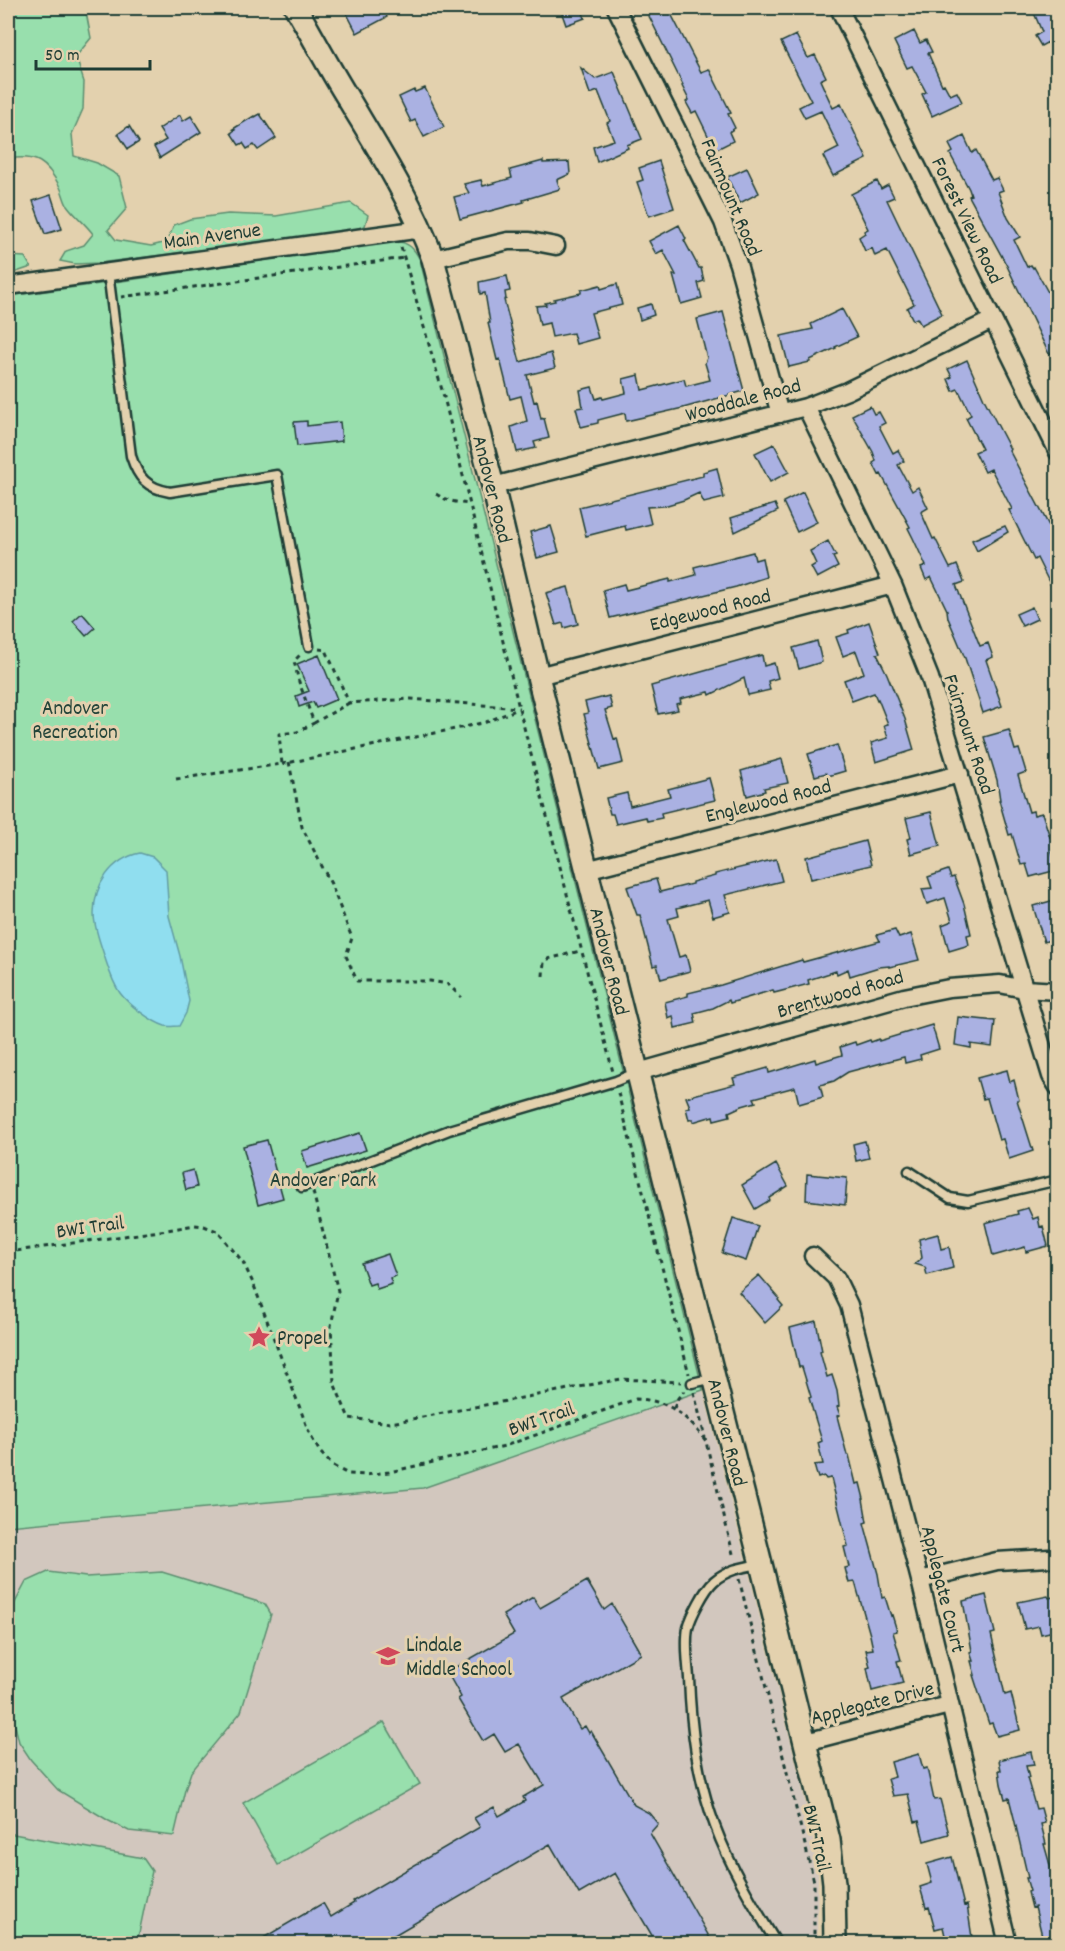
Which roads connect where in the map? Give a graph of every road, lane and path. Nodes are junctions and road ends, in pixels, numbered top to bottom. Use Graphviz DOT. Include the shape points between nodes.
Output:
graph roads {
  1 [pos="296,8"];
  2 [pos="616,8"];
  3 [pos="839,8"];
  4 [pos="422,229"];
  5 [pos="400,243"];
  6 [pos="556,246"];
  7 [pos="404,258"];
  8 [pos="433,260"];
  9 [pos="108,272"];
  10 [pos="8,286"];
  11 [pos="111,298"];
  12 [pos="992,320"];
  13 [pos="806,407"];
  14 [pos="780,414"];
  15 [pos="1058,452"];
  16 [pos="493,486"];
  17 [pos="435,494"];
  18 [pos="470,504"];
  19 [pos="893,585"];
  20 [pos="309,646"];
  21 [pos="538,676"];
  22 [pos="349,703"];
  23 [pos="519,708"];
  24 [pos="314,723"];
  25 [pos="289,762"];
  26 [pos="282,764"];
  27 [pos="960,774"];
  28 [pos="176,779"];
  29 [pos="586,870"];
  30 [pos="581,950"];
  31 [pos="543,976"];
  32 [pos="1024,989"];
  33 [pos="1058,991"];
  34 [pos="461,997"];
  35 [pos="638,1072"];
  36 [pos="615,1081"];
  37 [pos="1058,1086"];
  38 [pos="909,1171"];
  39 [pos="1058,1180"];
  40 [pos="307,1186"];
  41 [pos="8,1252"];
  42 [pos="813,1256"];
  43 [pos="714,1378"];
  44 [pos="692,1383"];
  45 [pos="674,1408"];
  46 [pos="707,1442"];
  47 [pos="1058,1560"];
  48 [pos="762,1564"];
  49 [pos="736,1568"];
  50 [pos="920,1581"];
  51 [pos="949,1705"];
  52 [pos="806,1742"];
  53 [pos="778,1944"];
  54 [pos="814,1944"];
  55 [pos="835,1944"];
  56 [pos="1008,1944"];
  1 -- 4 [label="street, Andover Road"];
  2 -- 14 [label="street, Fairmount Road" via="723,222"];
  3 -- 12 [label="street, Forest View Road"];
  4 -- 8 [label="street, Andover Road"];
  4 -- 9 [label="street, Main Avenue"];
  5 -- 7 [label="path"];
  6 -- 8 [label="street" via="508,242"];
  7 -- 11 [label="path"];
  7 -- 18 [label="path"];
  8 -- 16 [label="street, Andover Road"];
  9 -- 10 [label="street, Main Avenue"];
  9 -- 11 [label="lane"];
  11 -- 20 [label="lane" via="136,470 156,490 170,492 277,475"];
  12 -- 13 [label="street, Wooddale Road"];
  12 -- 15 [label="street, Forest View Road"];
  13 -- 14 [label="street, Wooddale Road"];
  13 -- 19 [label="street, Fairmount Road"];
  14 -- 16 [label="street, Wooddale Road"];
  16 -- 21 [label="street, Andover Road"];
  17 -- 18 [label="path" via="458,504"];
  18 -- 23 [label="path"];
  19 -- 21 [label="street, Edgewood Road"];
  19 -- 27 [label="street, Fairmount Road" via="930,678"];
  20 -- 22 [label="path" via="326,650"];
  20 -- 24 [label="path" via="294,661"];
  21 -- 29 [label="street, Andover Road"];
  22 -- 23 [label="path" via="411,699"];
  22 -- 24 [label="path"];
  23 -- 25 [label="path" via="486,722"];
  23 -- 30 [label="path"];
  24 -- 26 [label="path" via="297,732 279,734"];
  25 -- 26 [label="path"];
  25 -- 34 [label="path" via="302,827 332,884 352,938 346,956 357,981 430,981 448,984"];
  26 -- 28 [label="path"];
  27 -- 29 [label="street, Englewood Road"];
  27 -- 32 [label="street, Fairmount Road"];
  29 -- 35 [label="street, Andover Road"];
  30 -- 31 [label="path" via="548,959"];
  30 -- 36 [label="path"];
  32 -- 33 [label="street, Brentwood Road"];
  32 -- 35 [label="street, Brentwood Road" via="1000,984 904,997"];
  32 -- 37 [label="street, Fairmount Road" via="1051,1076"];
  35 -- 36 [label="lane"];
  35 -- 43 [label="street, Andover Road"];
  36 -- 40 [label="lane" via="450,1130"];
  36 -- 44 [label="path"];
  38 -- 39 [label="lane" via="950,1198 968,1201"];
  40 -- 44 [label="path" via="338,1291 331,1326 334,1383 349,1418 391,1423 621,1379"];
  41 -- 45 [label="path, BWI Trail" via="195,1225 217,1231 253,1282 310,1435 333,1466 348,1474 389,1472 506,1446 636,1399 650,1399"];
  42 -- 50 [label="street, Applegate Court" via="836,1278 849,1305"];
  43 -- 44 [label="lane"];
  43 -- 48 [label="street, Andover Road"];
  44 -- 45 [label="path"];
  44 -- 46 [label="path"];
  45 -- 46 [label="path, BWI Trail"];
  46 -- 49 [label="path, BWI Trail"];
  47 -- 50 [label="street" via="998,1561"];
  48 -- 49 [label="lane"];
  48 -- 52 [label="street, Andover Road"];
  49 -- 53 [label="lane" via="714,1581 688,1628 691,1729 701,1783 715,1827 751,1903"];
  49 -- 54 [label="path, BWI Trail" via="809,1861 814,1894"];
  50 -- 51 [label="street, Applegate Court"];
  51 -- 52 [label="street, Applegate Drive"];
  51 -- 56 [label="street, Applegate Court"];
  52 -- 55 [label="street, Andover Road" via="829,1840"];
}
